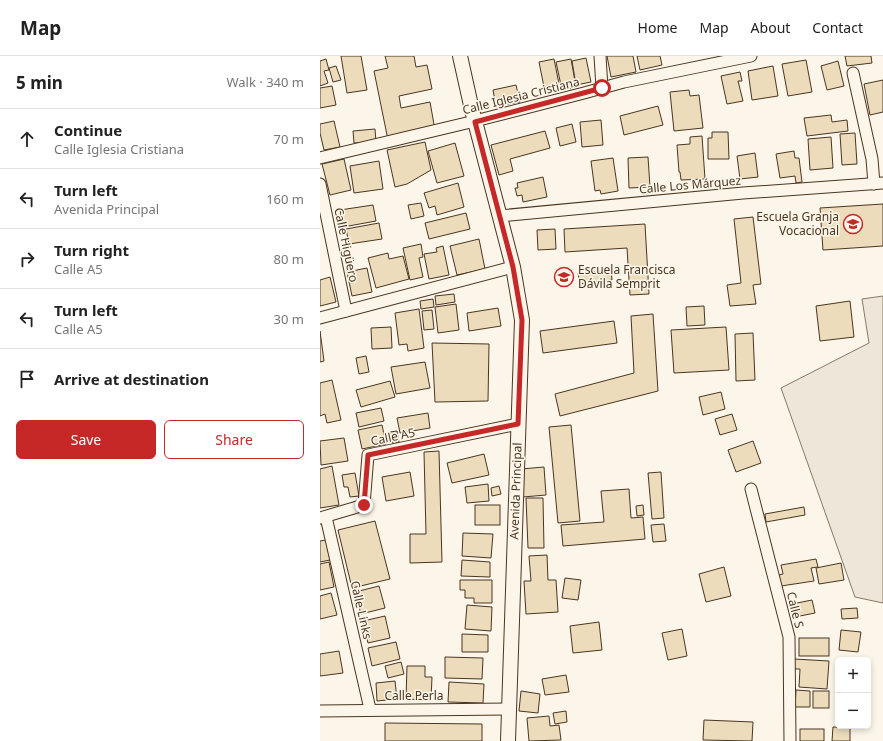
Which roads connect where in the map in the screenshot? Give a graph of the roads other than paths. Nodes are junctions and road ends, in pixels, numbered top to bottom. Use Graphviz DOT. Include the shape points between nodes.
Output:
graph roads {
  1 [pos="460,56"];
  2 [pos="600,56"];
  3 [pos="751,56"];
  4 [pos="852,73"];
  5 [pos="602,88"];
  6 [pos="475,122"];
  7 [pos="320,158"];
  8 [pos="320,184"];
  9 [pos="879,184"];
  10 [pos="499,216"];
  11 [pos="513,267"];
  12 [pos="346,311"];
  13 [pos="320,318"];
  14 [pos="518,424"];
  15 [pos="750,489"];
  16 [pos="323,517"];
  17 [pos="508,709"];
  18 [pos="370,710"];
  19 [pos="320,711"];
  20 [pos="508,741"];
  21 [pos="790,741"];
  1 -- 6 [label="street, Avenida Principal"];
  2 -- 5 [label="street"];
  3 -- 5 [label="street, Calle Iglesia Cristiana"];
  4 -- 9 [label="street"];
  5 -- 6 [label="street, Calle Iglesia Cristiana"];
  6 -- 7 [label="street, Calle Iglesia Cristiana"];
  6 -- 10 [label="street, Avenida Principal"];
  8 -- 12 [label="street, Calle Higüero"];
  9 -- 10 [label="street, Calle Los Márquez" via="743,193"];
  10 -- 11 [label="street, Avenida Principal"];
  11 -- 12 [label="street"];
  11 -- 14 [label="street, Avenida Principal" via="522,320"];
  12 -- 13 [label="street"];
  14 -- 16 [label="street, Calle A5" via="368,455 364,505"];
  14 -- 17 [label="street, Avenida Principal"];
  15 -- 21 [label="street, Calle S" via="789,637"];
  16 -- 18 [label="street, Calle Links"];
  17 -- 18 [label="street, Calle Perla"];
  17 -- 20 [label="street, Avenida Principal"];
  18 -- 19 [label="street, Calle Perla"];
}
